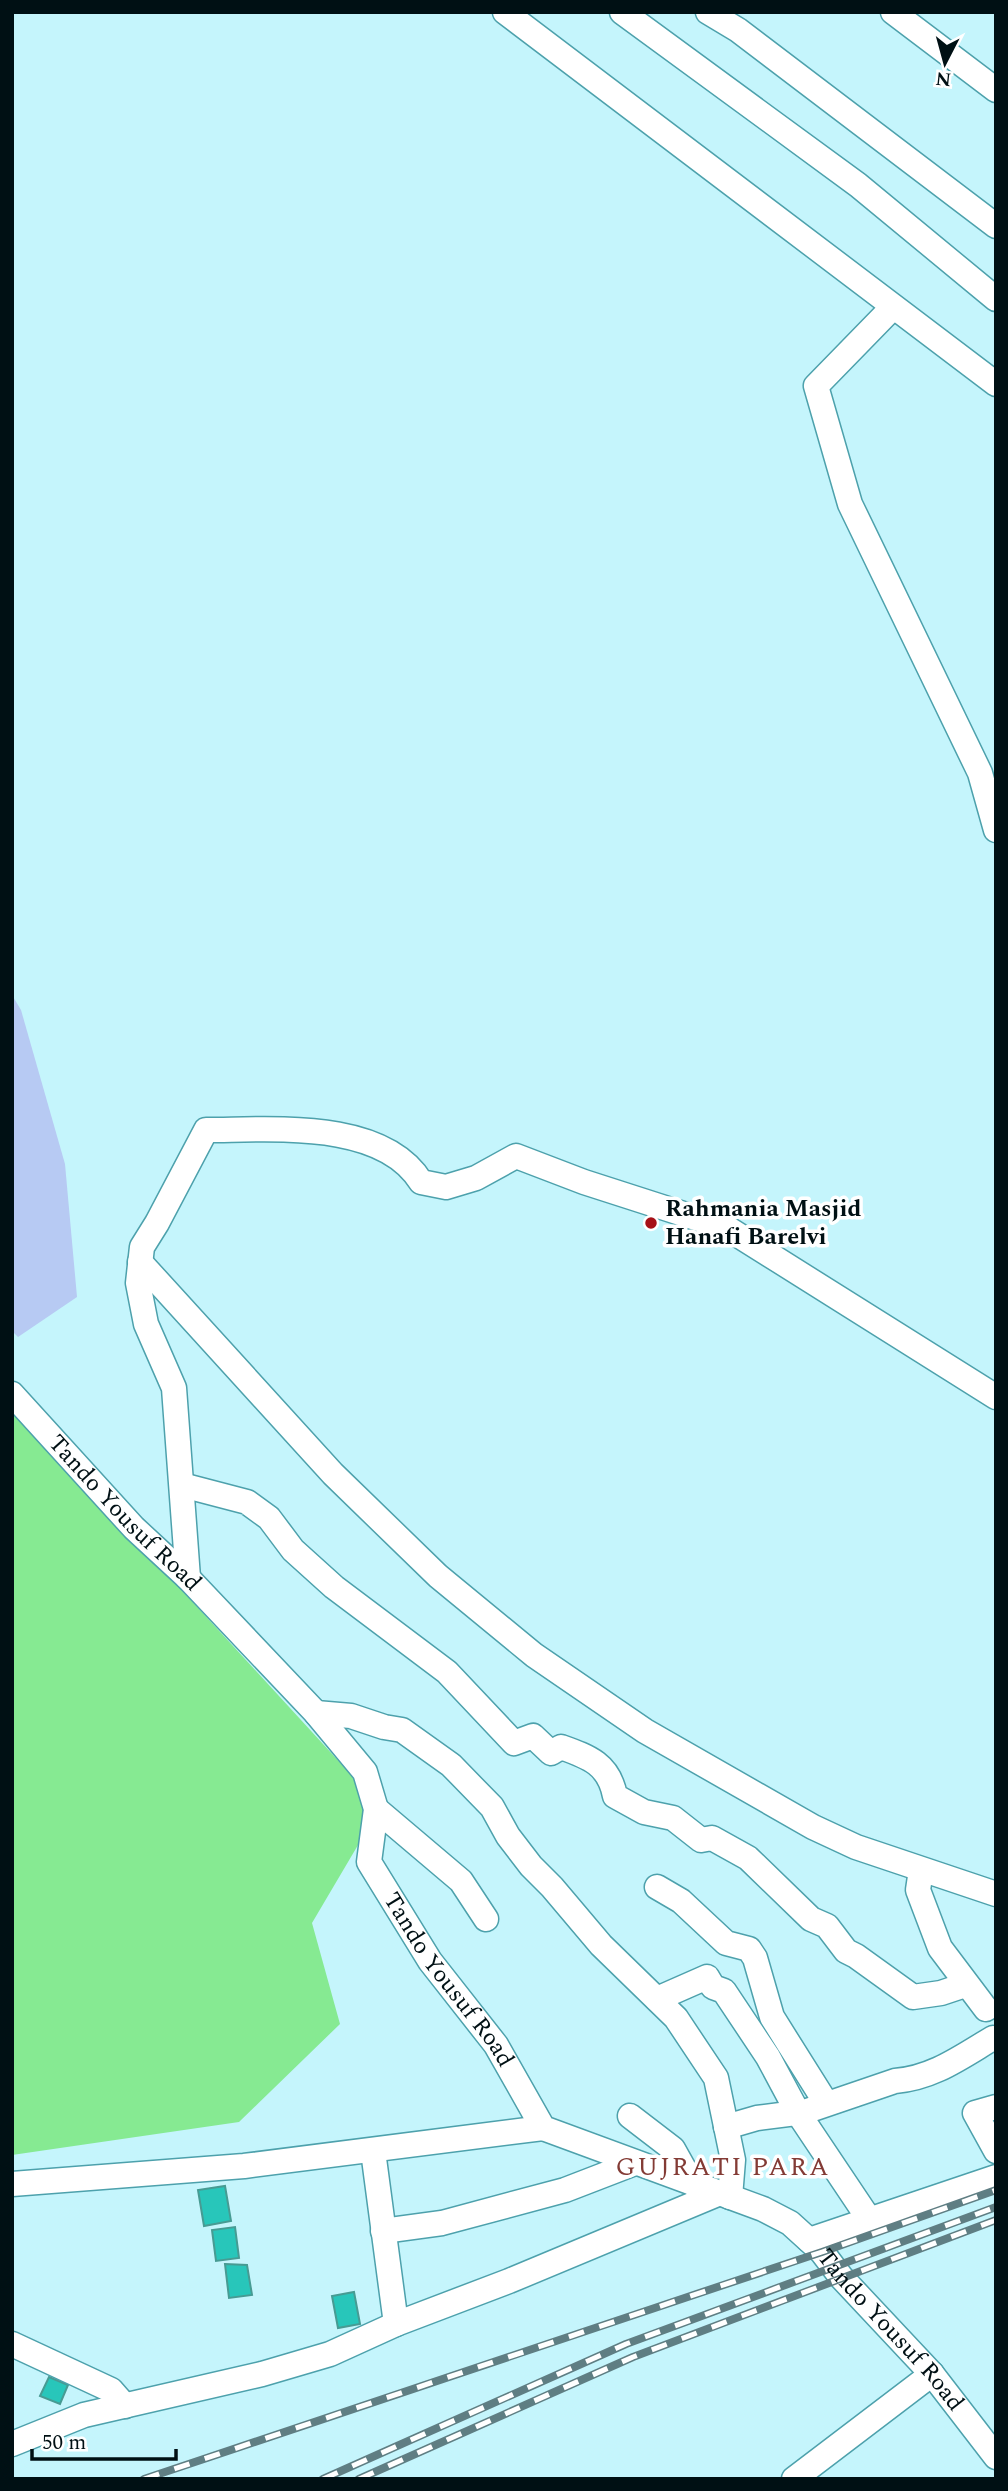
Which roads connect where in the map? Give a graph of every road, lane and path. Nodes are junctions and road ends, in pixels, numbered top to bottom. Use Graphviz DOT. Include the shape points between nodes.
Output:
graph roads {
  1 [pos="505,12"];
  2 [pos="622,12"];
  3 [pos="708,12"];
  4 [pos="893,12"];
  5 [pos="996,90"];
  6 [pos="996,226"];
  7 [pos="996,299"];
  8 [pos="893,307"];
  9 [pos="996,384"];
  10 [pos="988,771"];
  11 [pos="996,830"];
  12 [pos="140,1262"];
  13 [pos="12,1394"];
  14 [pos="996,1397"];
  15 [pos="181,1485"];
  16 [pos="188,1578"];
  17 [pos="316,1713"];
  18 [pos="376,1809"];
  19 [pos="920,1870"];
  20 [pos="657,1886"];
  21 [pos="996,1894"];
  22 [pos="486,1919"];
  23 [pos="965,1985"];
  24 [pos="657,1999"];
  25 [pos="986,2009"];
  26 [pos="993,2038"];
  27 [pos="826,2103"];
  28 [pos="996,2107"];
  29 [pos="798,2113"];
  30 [pos="630,2116"];
  31 [pos="726,2127"];
  32 [pos="543,2128"];
  33 [pos="373,2151"];
  34 [pos="996,2151"];
  35 [pos="635,2163"];
  36 [pos="996,2177"];
  37 [pos="692,2183"];
  38 [pos="12,2184"];
  39 [pos="725,2195"];
  40 [pos="869,2219"];
  41 [pos="383,2231"];
  42 [pos="809,2240"];
  43 [pos="396,2324"];
  44 [pos="12,2344"];
  45 [pos="932,2374"];
  46 [pos="125,2406"];
  47 [pos="12,2444"];
  48 [pos="996,2457"];
  49 [pos="794,2479"];
  1 -- 8 [label="street"];
  2 -- 7 [label="street" via="858,185"];
  3 -- 6 [label="street"];
  4 -- 5 [label="street"];
  8 -- 9 [label="street"];
  8 -- 10 [label="street" via="816,386 850,504"];
  10 -- 11 [label="street"];
  12 -- 14 [label="street" via="142,1247 206,1130 296,1130 352,1138 394,1154 413,1168 421,1182 446,1187 476,1178 516,1156 727,1228"];
  12 -- 15 [label="street" via="138,1283 146,1324 174,1388"];
  12 -- 19 [label="street" via="333,1474 438,1576 534,1656 645,1731 813,1826"];
  13 -- 16 [label="street, Tando Yousuf Road" via="134,1528"];
  15 -- 16 [label="street"];
  15 -- 23 [label="street" via="247,1502 269,1518 293,1550 334,1587 447,1672 514,1743 533,1736 551,1753 561,1747 587,1756 612,1780 615,1796 644,1812 674,1818 701,1840 712,1838 748,1858 811,1919 827,1926 846,1951 913,1997"];
  16 -- 17 [label="street, Tando Yousuf Road"];
  17 -- 18 [label="street, Tando Yousuf Road" via="365,1772"];
  17 -- 24 [label="street" via="351,1716 402,1730 451,1765 492,1807 531,1866 601,1945"];
  18 -- 22 [label="street" via="461,1881"];
  18 -- 32 [label="street, Tando Yousuf Road" via="369,1862 430,1961 496,2045"];
  19 -- 21 [label="street"];
  19 -- 23 [label="street" via="918,1890 940,1948"];
  20 -- 27 [label="street" via="681,1900 726,1943 749,1949 772,2017"];
  23 -- 25 [label="street"];
  24 -- 29 [label="street" via="707,1977 713,1987 724,1991"];
  24 -- 31 [label="street" via="676,2018 716,2078"];
  26 -- 27 [label="street" via="937,2071"];
  27 -- 29 [label="street"];
  28 -- 34 [label="street" via="975,2113"];
  29 -- 31 [label="street"];
  29 -- 40 [label="street"];
  30 -- 37 [label="street" via="673,2149"];
  31 -- 39 [label="street" via="733,2160"];
  32 -- 33 [label="street"];
  32 -- 35 [label="street, Tando Yousuf Road"];
  33 -- 38 [label="street"];
  33 -- 41 [label="street"];
  35 -- 37 [label="street, Tando Yousuf Road"];
  35 -- 41 [label="street" via="565,2190 442,2223"];
  36 -- 40 [label="street"];
  37 -- 39 [label="street, Tando Yousuf Road"];
  39 -- 42 [label="street, Tando Yousuf Road" via="790,2223"];
  39 -- 43 [label="street"];
  40 -- 42 [label="street"];
  41 -- 43 [label="street"];
  42 -- 45 [label="street, Tando Yousuf Road"];
  43 -- 46 [label="street" via="330,2354"];
  44 -- 46 [label="street" via="111,2390"];
  45 -- 48 [label="street, Tando Yousuf Road"];
  45 -- 49 [label="street"];
  46 -- 47 [label="street" via="84,2415"];
}
